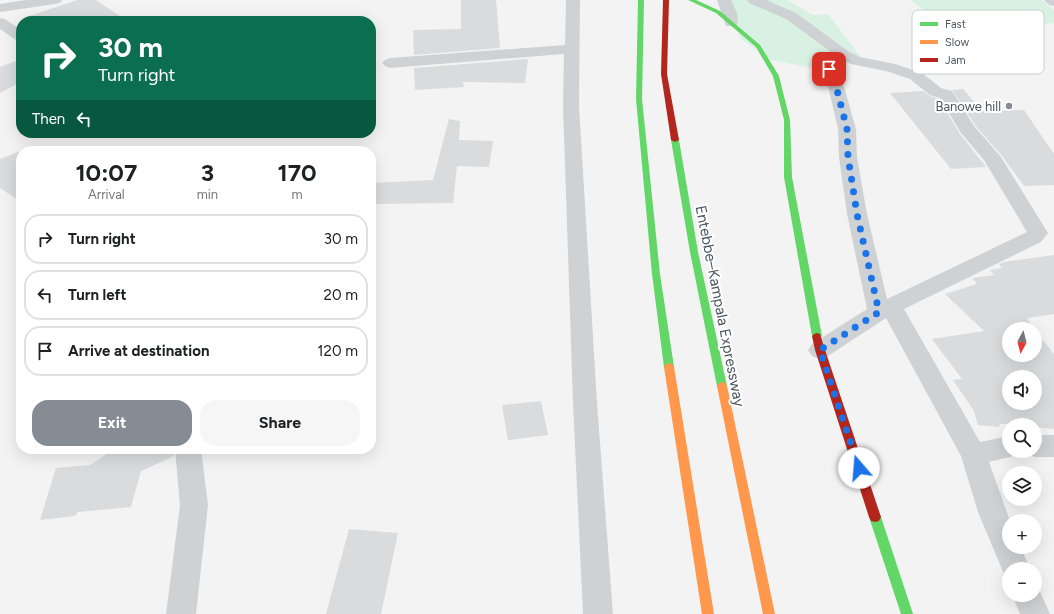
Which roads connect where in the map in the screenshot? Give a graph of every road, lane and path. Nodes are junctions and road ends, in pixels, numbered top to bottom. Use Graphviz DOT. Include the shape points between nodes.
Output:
graph roads {
  1 [pos="55,0"];
  2 [pos="573,0"];
  3 [pos="641,0"];
  4 [pos="666,0"];
  5 [pos="691,0"];
  6 [pos="724,0"];
  7 [pos="754,0"];
  8 [pos="1051,0"];
  9 [pos="1054,2"];
  10 [pos="9,5"];
  11 [pos="0,22"];
  12 [pos="731,23"];
  13 [pos="16,33"];
  14 [pos="572,49"];
  15 [pos="390,63"];
  16 [pos="829,69"];
  17 [pos="885,309"];
  18 [pos="820,350"];
  19 [pos="1042,446"];
  20 [pos="1054,446"];
  21 [pos="1002,448"];
  22 [pos="189,454"];
  23 [pos="973,454"];
  24 [pos="1013,562"];
  25 [pos="1030,602"];
  26 [pos="181,614"];
  27 [pos="598,614"];
  28 [pos="708,614"];
  29 [pos="769,614"];
  30 [pos="906,614"];
  31 [pos="1035,614"];
  1 -- 10 [label="street"];
  2 -- 14 [label="street"];
  3 -- 28 [label="main road" via="639,99 656,274 674,407"];
  4 -- 29 [label="main road, Entebbe–Kampala Expressway" via="664,74 694,252"];
  5 -- 12 [label="main road" via="718,12"];
  6 -- 12 [label="street"];
  7 -- 17 [label="street" via="791,16 856,61 916,76 936,92 946,94 967,129 992,157 1037,230 1038,233 1034,237"];
  8 -- 9 [label="street"];
  11 -- 13 [label="street"];
  12 -- 18 [label="main road" via="758,46 776,76 787,120 788,177"];
  14 -- 15 [label="street"];
  14 -- 27 [label="street" via="571,106 584,403"];
  16 -- 17 [label="street" via="847,129 848,157 857,214"];
  17 -- 18 [label="street"];
  17 -- 23 [label="street"];
  18 -- 30 [label="main road"];
  19 -- 20 [label="street"];
  21 -- 23 [label="street"];
  22 -- 26 [label="street" via="194,505"];
  23 -- 24 [label="street" via="992,512"];
  25 -- 31 [label="street"];
}
